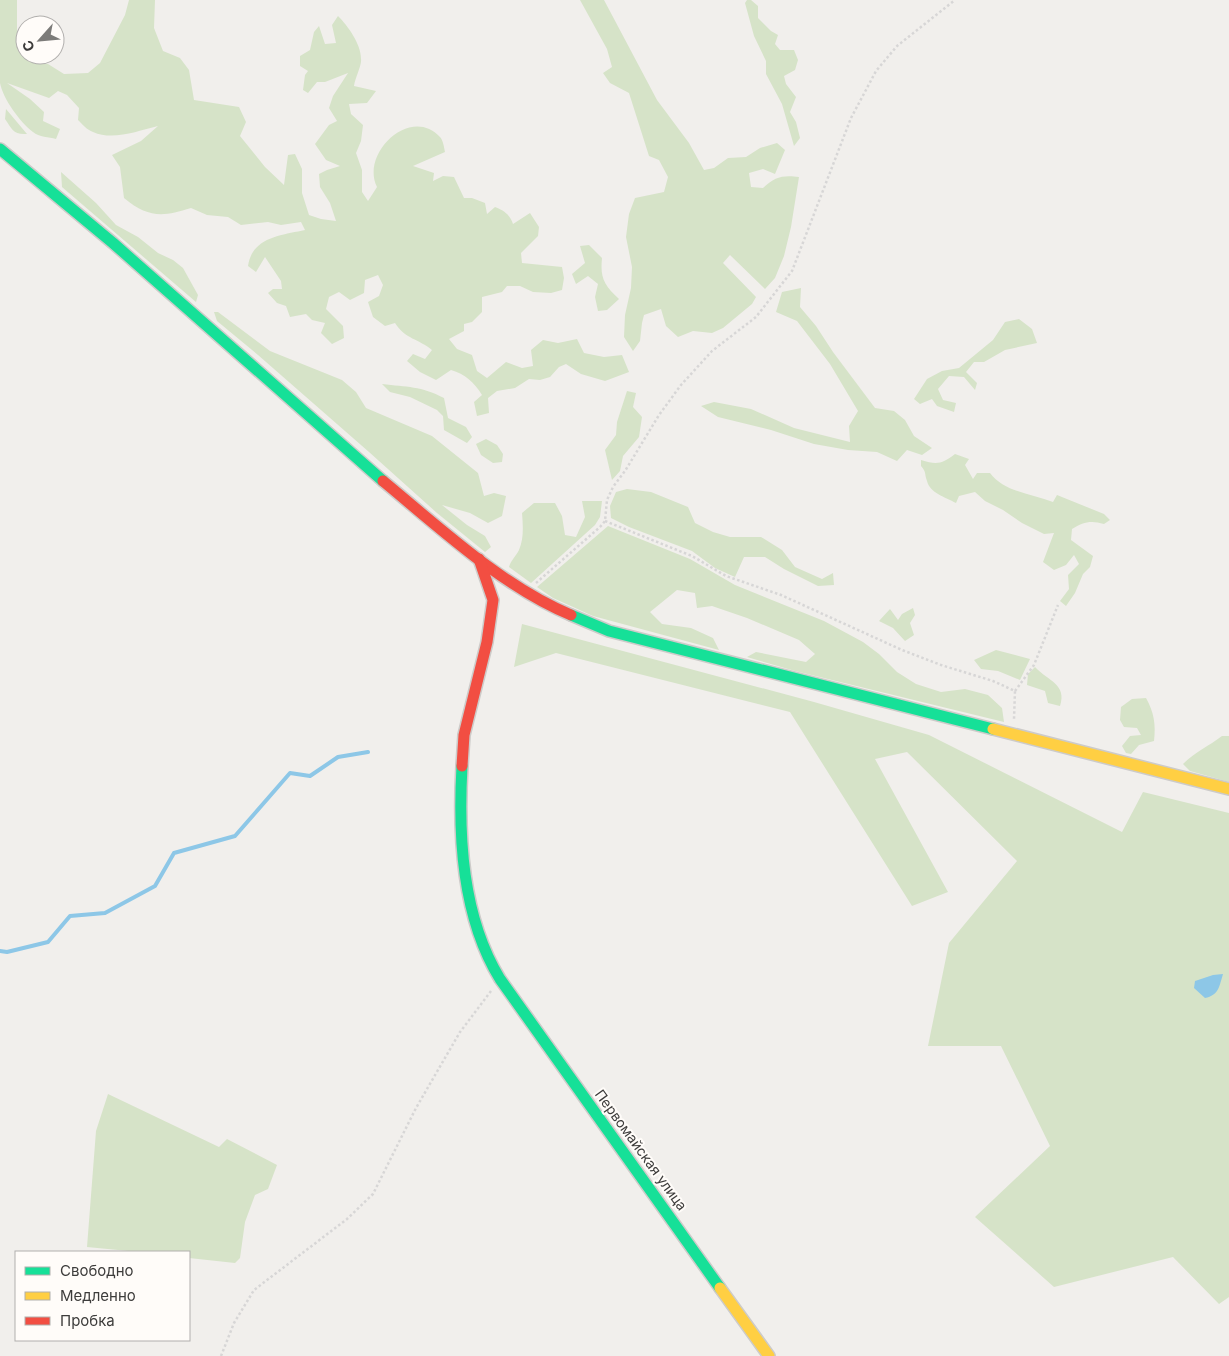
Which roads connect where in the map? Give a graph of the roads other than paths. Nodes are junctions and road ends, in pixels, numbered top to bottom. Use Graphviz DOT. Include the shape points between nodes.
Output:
graph roads {
  1 [pos="0,149"];
  2 [pos="479,559"];
  3 [pos="1229,789"];
  4 [pos="769,1356"];
  1 -- 2 [label="main road" via="113,243 378,477"];
  2 -- 3 [label="main road" via="558,610 608,631"];
  2 -- 4 [label="main road, Первомайская улица" via="494,600 464,735 460,807 467,883 489,961"];
}
